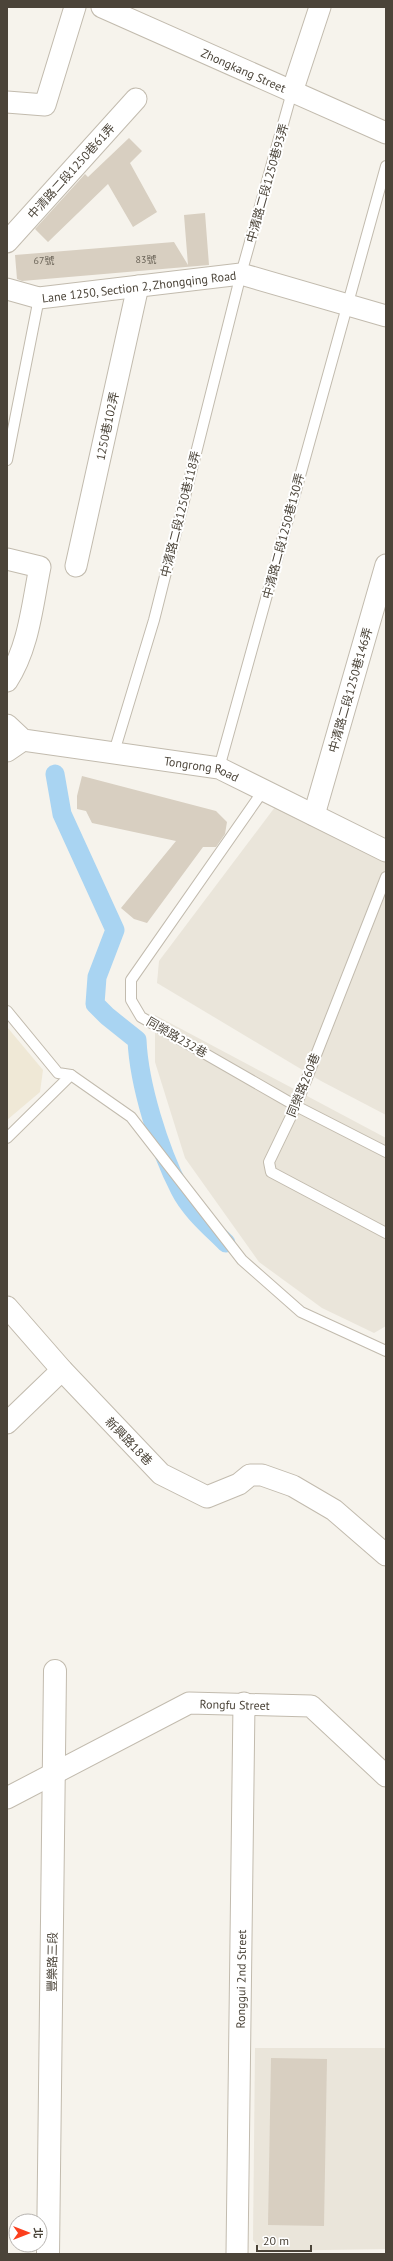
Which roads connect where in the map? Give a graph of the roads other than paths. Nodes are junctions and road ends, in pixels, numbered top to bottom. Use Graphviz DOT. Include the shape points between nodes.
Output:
graph roads {
  1 [pos="75,7"];
  2 [pos="102,7"];
  3 [pos="320,7"];
  4 [pos="292,92"];
  5 [pos="136,99"];
  6 [pos="7,102"];
  7 [pos="386,133"];
  8 [pos="386,166"];
  9 [pos="7,242"];
  10 [pos="241,274"];
  11 [pos="138,286"];
  12 [pos="7,289"];
  13 [pos="39,298"];
  14 [pos="347,304"];
  15 [pos="386,316"];
  16 [pos="7,460"];
  17 [pos="7,559"];
  18 [pos="386,565"];
  19 [pos="76,566"];
  20 [pos="7,681"];
  21 [pos="7,725"];
  22 [pos="15,746"];
  23 [pos="114,752"];
  24 [pos="219,768"];
  25 [pos="263,791"];
  26 [pos="314,815"];
  27 [pos="386,852"];
  28 [pos="386,876"];
  29 [pos="7,1011"];
  30 [pos="71,1075"];
  31 [pos="296,1106"];
  32 [pos="7,1138"];
  33 [pos="386,1152"];
  34 [pos="386,1233"];
  35 [pos="7,1307"];
  36 [pos="386,1351"];
  37 [pos="62,1370"];
  38 [pos="7,1423"];
  39 [pos="386,1555"];
  40 [pos="55,1671"];
  41 [pos="244,1703"];
  42 [pos="55,1773"];
  43 [pos="386,1776"];
  44 [pos="7,1798"];
  45 [pos="48,2254"];
  46 [pos="237,2254"];
  1 -- 6 [label="street" via="45,105"];
  2 -- 4 [label="street, Zhongkang Street"];
  3 -- 4 [label="street"];
  4 -- 7 [label="street, Zhongkang Street"];
  4 -- 10 [label="lane, 中清路二段1250巷93弄"];
  5 -- 9 [label="street, 中清路二段1250巷61弄"];
  8 -- 14 [label="lane, 中清路二段1250巷130弄"];
  10 -- 11 [label="street, Lane 1250, Section 2, Zhongqing Road"];
  10 -- 14 [label="street, Lane 1250, Section 2, Zhongqing Road"];
  10 -- 23 [label="lane, 中清路二段1250巷118弄" via="154,620"];
  11 -- 13 [label="street, Lane 1250, Section 2, Zhongqing Road"];
  11 -- 19 [label="street, 1250巷102弄"];
  12 -- 13 [label="street, Lane 1250, Section 2, Zhongqing Road"];
  13 -- 16 [label="lane"];
  14 -- 15 [label="street, Lane 1250, Section 2, Zhongqing Road"];
  14 -- 24 [label="lane, 中清路二段1250巷130弄"];
  17 -- 20 [label="street" via="40,567 24,649"];
  18 -- 26 [label="street, 中清路二段1250巷146弄"];
  21 -- 22 [label="street, Tongrong Road"];
  22 -- 23 [label="street, Tongrong Road"];
  23 -- 24 [label="street, Tongrong Road"];
  24 -- 25 [label="street, Tongrong Road"];
  25 -- 26 [label="street, Tongrong Road"];
  25 -- 31 [label="lane, 同榮路232巷" via="132,980 132,1000 141,1017"];
  26 -- 27 [label="street, Tongrong Road"];
  28 -- 31 [label="lane, 同榮路260巷"];
  29 -- 30 [label="lane" via="58,1073"];
  30 -- 32 [label="lane"];
  30 -- 36 [label="lane" via="131,1117 242,1260 301,1312"];
  31 -- 33 [label="lane, 同榮路232巷"];
  31 -- 34 [label="lane, 同榮路260巷" via="269,1162 271,1172"];
  35 -- 37 [label="street, 新興路18巷"];
  37 -- 38 [label="street"];
  37 -- 39 [label="street, 新興路18巷" via="161,1474 207,1497 239,1484 250,1475 262,1475 293,1486 334,1510"];
  40 -- 42 [label="street, 豐樂路三段"];
  41 -- 42 [label="street, Rongfu Street" via="189,1703"];
  41 -- 43 [label="street, Rongfu Street" via="312,1706"];
  41 -- 46 [label="street, Ronggui 2nd Street"];
  42 -- 44 [label="street, Rongfu Street"];
  42 -- 45 [label="street, 豐樂路三段"];
}
